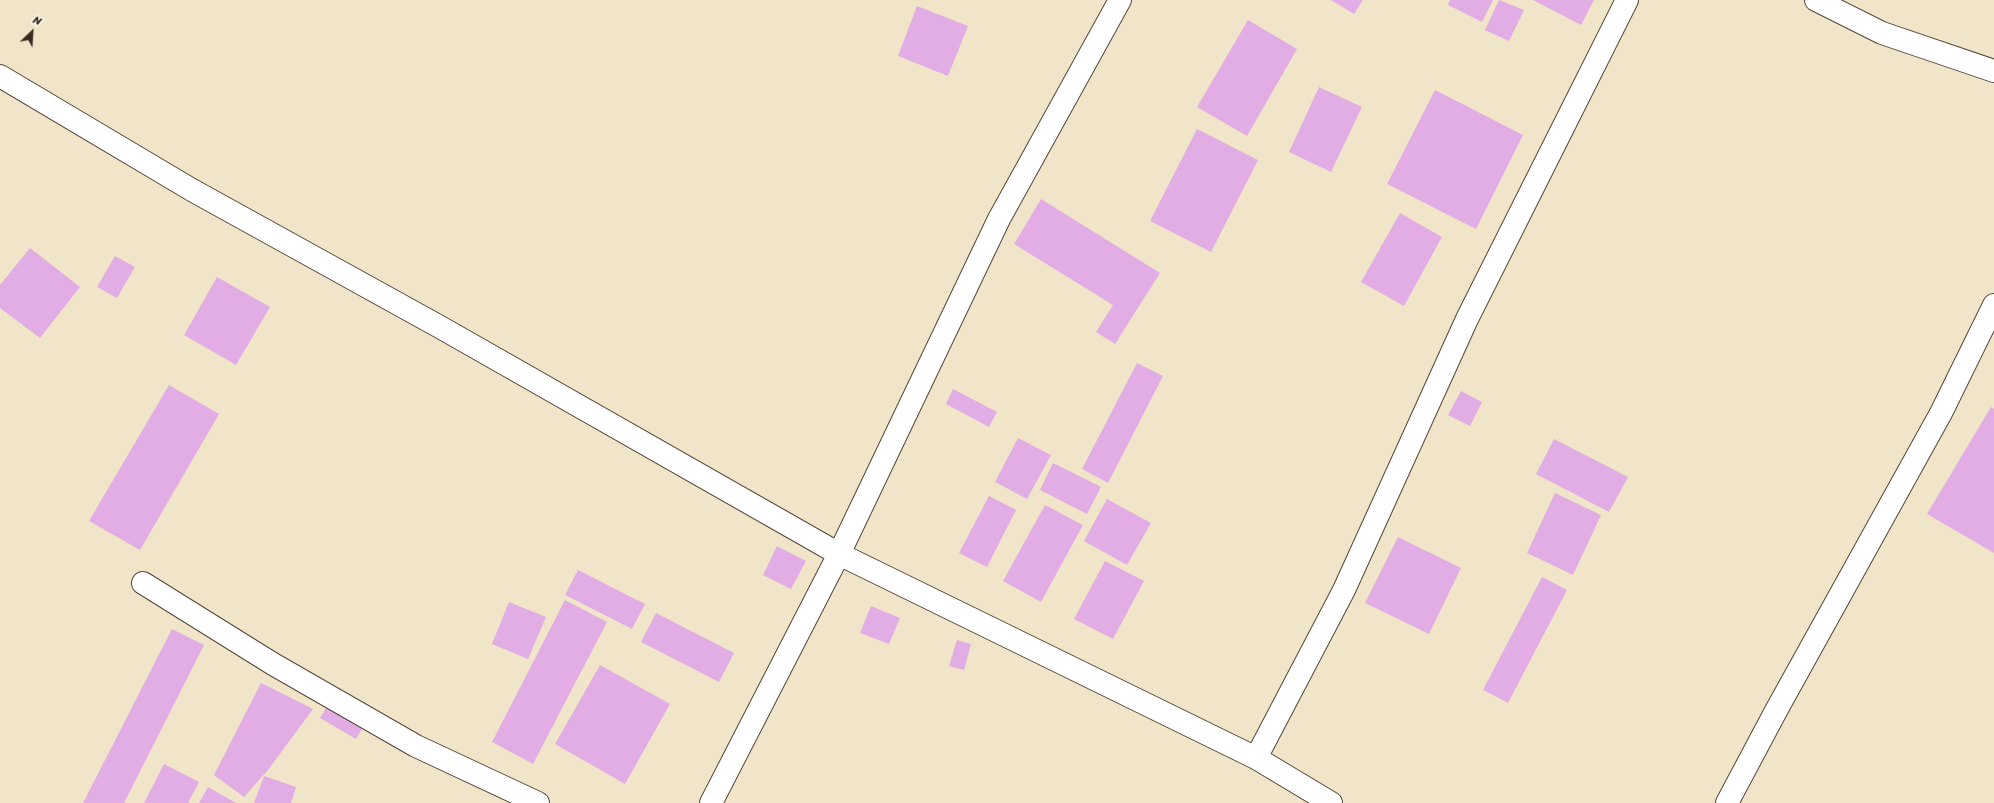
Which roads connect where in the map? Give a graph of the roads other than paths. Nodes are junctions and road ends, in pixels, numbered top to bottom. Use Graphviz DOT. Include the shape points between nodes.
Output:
graph roads {
  1 [pos="1120,0"];
  2 [pos="1627,0"];
  3 [pos="1816,0"];
  4 [pos="1994,71"];
  5 [pos="0,76"];
  6 [pos="1994,305"];
  7 [pos="839,554"];
  8 [pos="143,583"];
  9 [pos="1256,758"];
  10 [pos="1322,800"];
  11 [pos="538,803"];
  12 [pos="711,803"];
  13 [pos="1727,803"];
  1 -- 7 [label="street" via="998,219"];
  2 -- 9 [label="street" via="1467,319 1344,590"];
  3 -- 4 [label="street" via="1882,33"];
  5 -- 7 [label="street" via="192,190 440,327"];
  6 -- 13 [label="street" via="1941,412"];
  7 -- 9 [label="street"];
  7 -- 12 [label="street"];
  8 -- 11 [label="street" via="273,664 416,746"];
  9 -- 10 [label="street"];
}
